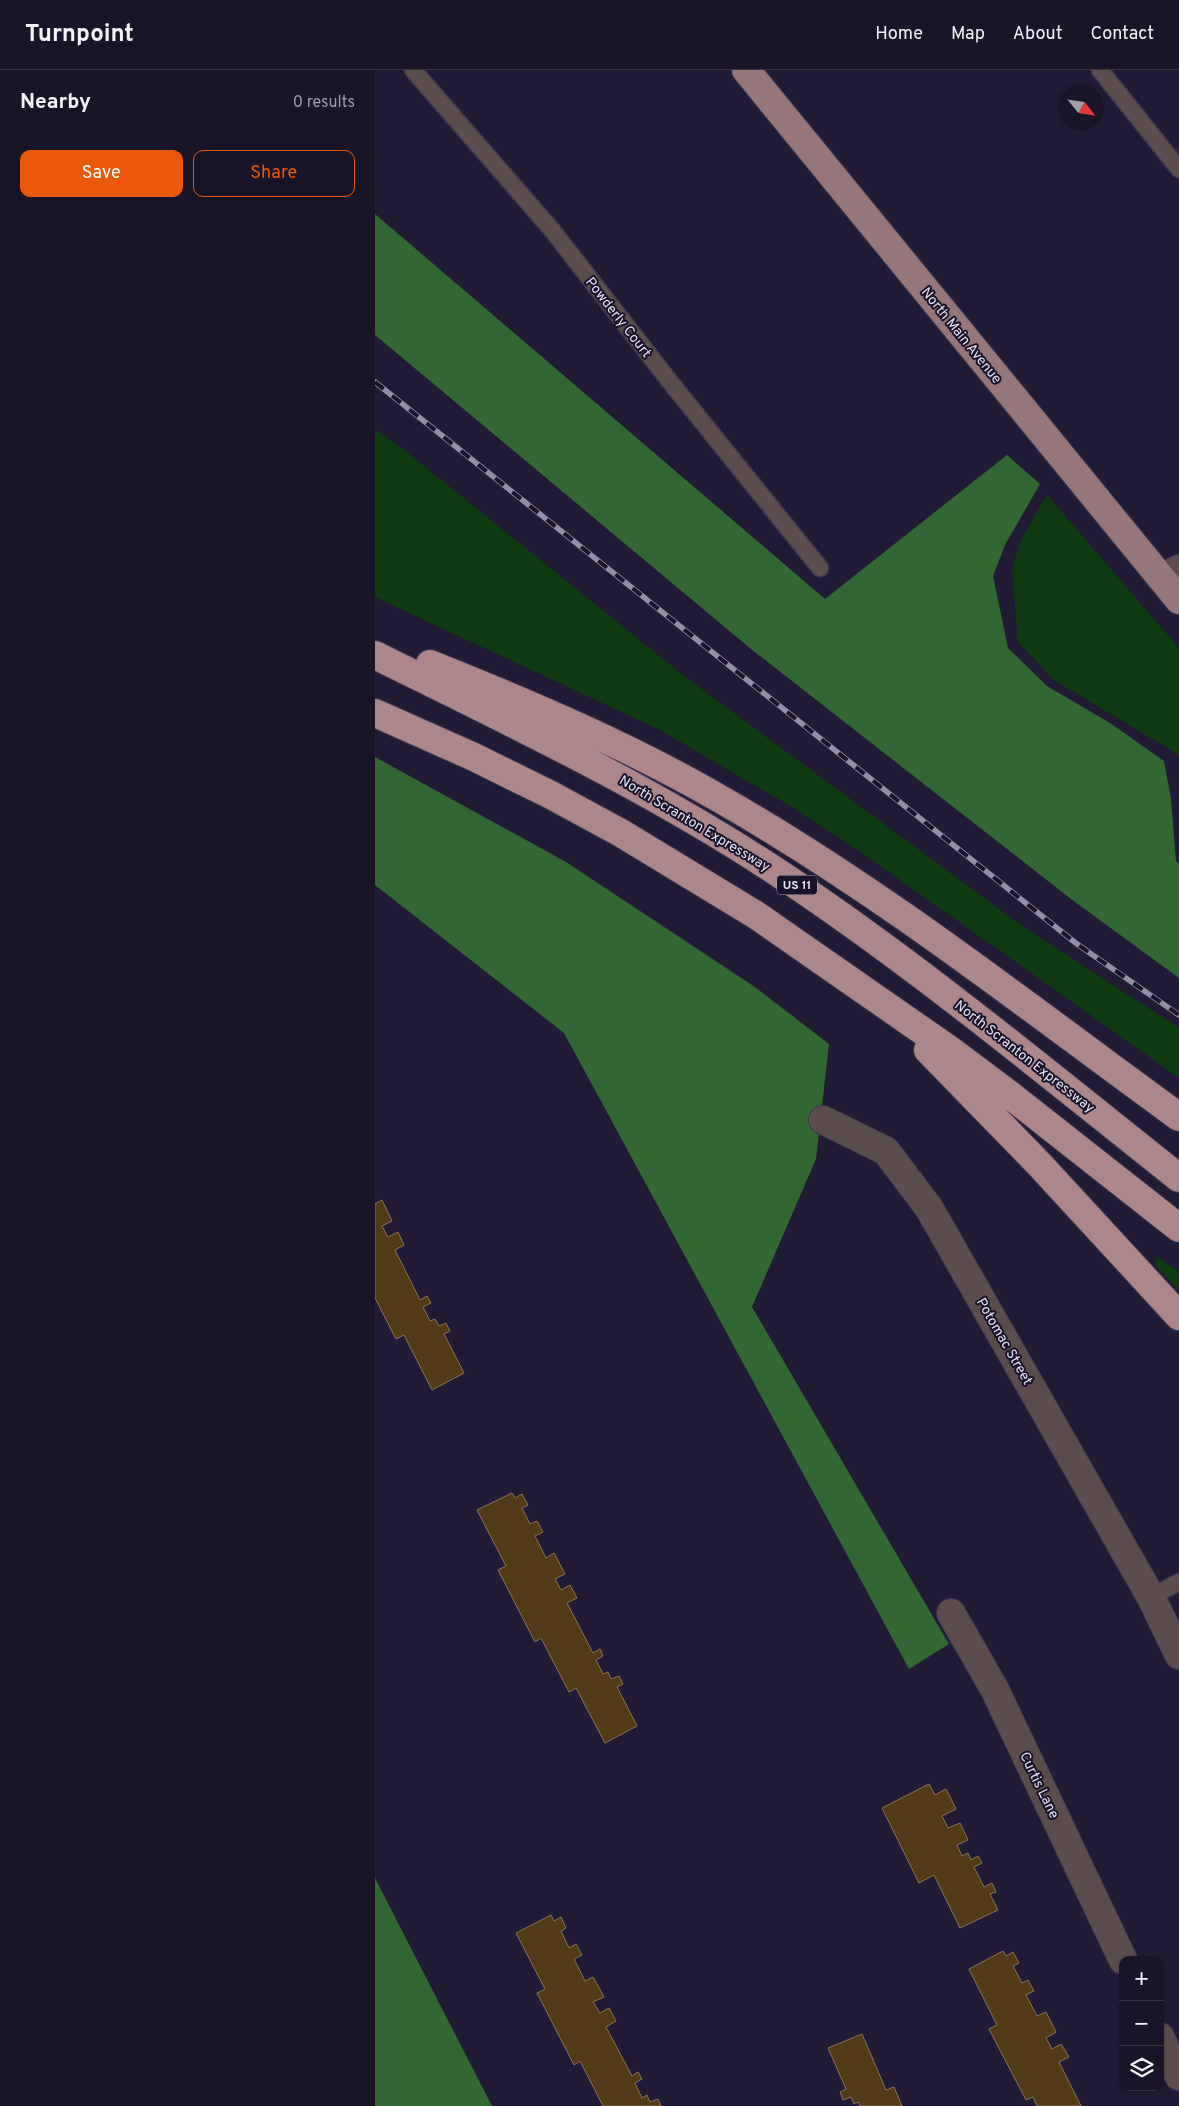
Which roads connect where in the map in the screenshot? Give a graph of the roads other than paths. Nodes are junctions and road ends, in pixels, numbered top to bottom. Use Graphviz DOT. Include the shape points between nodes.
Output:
graph roads {
  1 [pos="413,70"];
  2 [pos="746,70"];
  3 [pos="1100,70"];
  4 [pos="1179,169"];
  5 [pos="820,568"];
  6 [pos="1170,574"];
  7 [pos="1179,600"];
  8 [pos="375,642"];
  9 [pos="375,655"];
  10 [pos="375,713"];
  11 [pos="884,1005"];
  12 [pos="1179,1117"];
  13 [pos="823,1120"];
  14 [pos="1179,1178"];
  15 [pos="1179,1228"];
  16 [pos="1179,1316"];
  17 [pos="1179,1582"];
  18 [pos="1151,1597"];
  19 [pos="951,1613"];
  20 [pos="1179,1655"];
  21 [pos="1121,1956"];
  22 [pos="1164,2045"];
  23 [pos="1179,2076"];
  1 -- 5 [label="lane, Powderly Court" via="552,230"];
  2 -- 6 [label="main road, North Main Avenue"];
  3 -- 4 [label="lane"];
  6 -- 7 [label="main road, North Main Avenue"];
  8 -- 12 [label="highway" via="595,733 722,800 856,884"];
  9 -- 14 [label="highway, North Scranton Expressway / US 11" via="573,752 782,875 912,966"];
  10 -- 11 [label="highway" via="474,757 621,833 755,915"];
  11 -- 15 [label="highway" via="1010,1094"];
  11 -- 16 [label="highway" via="1040,1165"];
  13 -- 18 [label="street, Potomac Street" via="886,1152 929,1208"];
  17 -- 18 [label="lane"];
  18 -- 20 [label="street, Potomac Street"];
  19 -- 21 [label="street, Curtis Lane" via="995,1690"];
  22 -- 23 [label="street"];
}
